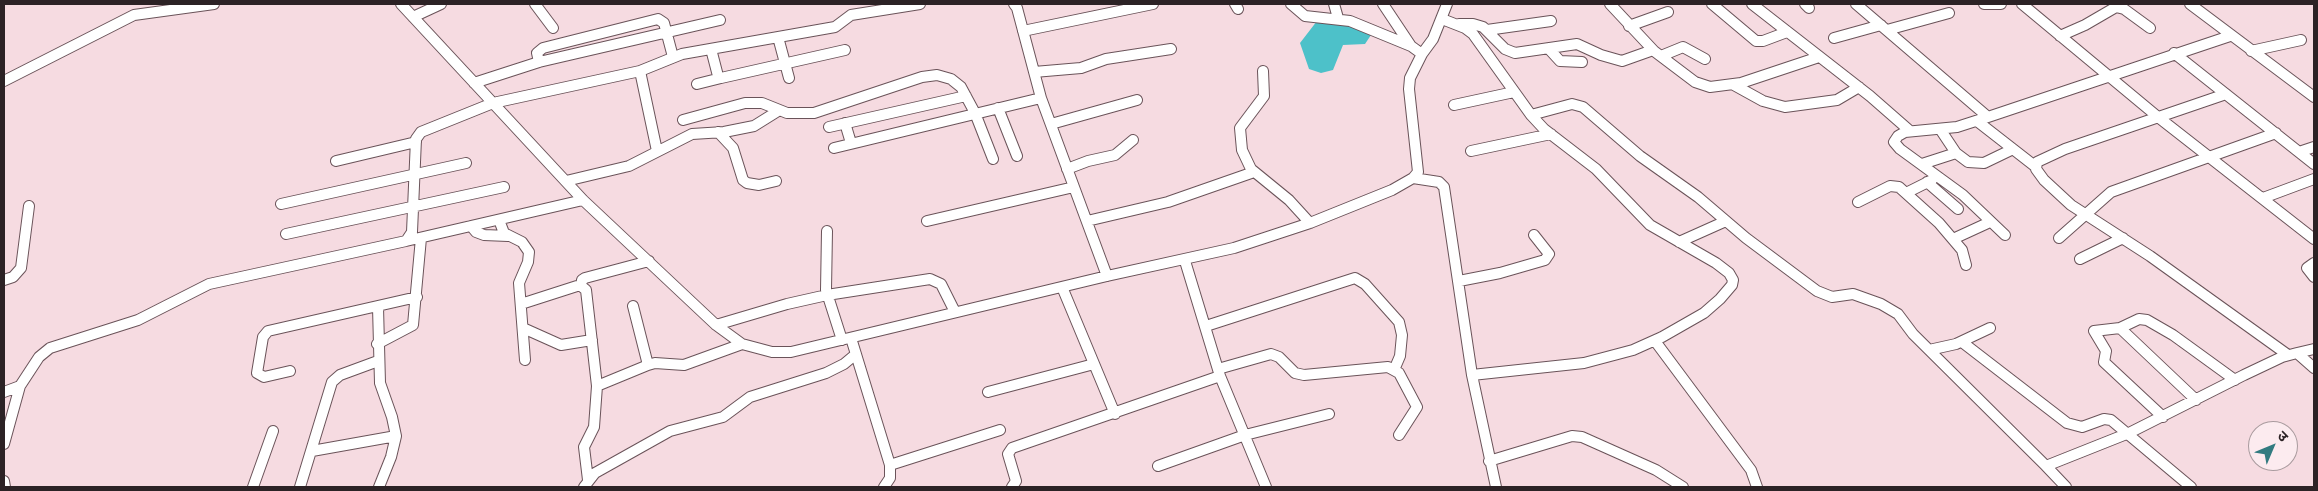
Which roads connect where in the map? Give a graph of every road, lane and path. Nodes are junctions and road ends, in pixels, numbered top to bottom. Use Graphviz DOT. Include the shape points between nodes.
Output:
graph roads {
  1 [pos="214,4"];
  2 [pos="401,4"];
  3 [pos="441,4"];
  4 [pos="535,4"];
  5 [pos="920,4"];
  6 [pos="1014,4"];
  7 [pos="1153,4"];
  8 [pos="1291,4"];
  9 [pos="1334,4"];
  10 [pos="1384,4"];
  11 [pos="1447,4"];
  12 [pos="1610,4"];
  13 [pos="1712,4"];
  14 [pos="1752,4"];
  15 [pos="1856,4"];
  16 [pos="1984,4"];
  17 [pos="2000,4"];
  18 [pos="2022,4"];
  19 [pos="2190,4"];
  20 [pos="866,8"];
  21 [pos="1668,12"];
  22 [pos="1949,13"];
  23 [pos="414,17"];
  24 [pos="1338,18"];
  25 [pos="1442,19"];
  26 [pos="720,20"];
  27 [pos="1551,20"];
  28 [pos="1456,24"];
  29 [pos="1629,26"];
  30 [pos="553,28"];
  31 [pos="1884,28"];
  32 [pos="2150,28"];
  33 [pos="1487,30"];
  34 [pos="1023,31"];
  35 [pos="666,32"];
  36 [pos="1787,32"];
  37 [pos="2060,36"];
  38 [pos="2230,36"];
  39 [pos="778,37"];
  40 [pos="1834,38"];
  41 [pos="2301,40"];
  42 [pos="1410,46"];
  43 [pos="711,49"];
  44 [pos="1171,49"];
  45 [pos="1549,49"];
  46 [pos="845,50"];
  47 [pos="1653,50"];
  48 [pos="2251,51"];
  49 [pos="2174,53"];
  50 [pos="1422,54"];
  51 [pos="1661,56"];
  52 [pos="673,57"];
  53 [pos="1819,57"];
  54 [pos="1704,59"];
  55 [pos="539,62"];
  56 [pos="1582,62"];
  57 [pos="786,64"];
  58 [pos="640,71"];
  59 [pos="1262,71"];
  60 [pos="1034,72"];
  61 [pos="2109,76"];
  62 [pos="721,78"];
  63 [pos="789,78"];
  64 [pos="4,81"];
  65 [pos="474,83"];
  66 [pos="697,84"];
  67 [pos="1734,85"];
  68 [pos="1859,87"];
  69 [pos="1514,92"];
  70 [pos="2226,94"];
  71 [pos="2313,94"];
  72 [pos="966,96"];
  73 [pos="1041,98"];
  74 [pos="1137,100"];
  75 [pos="493,103"];
  76 [pos="1454,105"];
  77 [pos="998,108"];
  78 [pos="778,111"];
  79 [pos="975,113"];
  80 [pos="1531,115"];
  81 [pos="1988,117"];
  82 [pos="2158,117"];
  83 [pos="683,120"];
  84 [pos="1977,121"];
  85 [pos="846,123"];
  86 [pos="1051,124"];
  87 [pos="829,127"];
  88 [pos="1940,129"];
  89 [pos="1910,131"];
  90 [pos="718,132"];
  91 [pos="2276,133"];
  92 [pos="1552,134"];
  93 [pos="1133,140"];
  94 [pos="416,142"];
  95 [pos="851,143"];
  96 [pos="2314,147"];
  97 [pos="834,148"];
  98 [pos="2011,150"];
  99 [pos="657,151"];
  100 [pos="1471,151"];
  101 [pos="2299,152"];
  102 [pos="1956,153"];
  103 [pos="1017,156"];
  104 [pos="2210,158"];
  105 [pos="993,160"];
  106 [pos="336,161"];
  107 [pos="466,163"];
  108 [pos="1922,164"];
  109 [pos="2314,164"];
  110 [pos="2036,167"];
  111 [pos="1067,169"];
  112 [pos="1254,172"];
  113 [pos="413,174"];
  114 [pos="1939,177"];
  115 [pos="1414,178"];
  116 [pos="2314,179"];
  117 [pos="566,181"];
  118 [pos="776,181"];
  119 [pos="1927,182"];
  120 [pos="504,187"];
  121 [pos="1074,187"];
  122 [pos="1906,193"];
  123 [pos="2263,198"];
  124 [pos="583,200"];
  125 [pos="1858,202"];
  126 [pos="281,204"];
  127 [pos="29,206"];
  128 [pos="412,206"];
  129 [pos="1958,210"];
  130 [pos="2085,213"];
  131 [pos="499,220"];
  132 [pos="927,221"];
  133 [pos="1087,221"];
  134 [pos="1726,221"];
  135 [pos="1990,222"];
  136 [pos="1310,223"];
  137 [pos="471,226"];
  138 [pos="827,231"];
  139 [pos="286,234"];
  140 [pos="1534,235"];
  141 [pos="2005,235"];
  142 [pos="508,236"];
  143 [pos="421,238"];
  144 [pos="2059,238"];
  145 [pos="2123,238"];
  146 [pos="1953,239"];
  147 [pos="2314,239"];
  148 [pos="406,241"];
  149 [pos="1679,242"];
  150 [pos="1185,260"];
  151 [pos="2080,260"];
  152 [pos="649,261"];
  153 [pos="2314,264"];
  154 [pos="1966,265"];
  155 [pos="1107,276"];
  156 [pos="2314,277"];
  157 [pos="4,280"];
  158 [pos="1459,281"];
  159 [pos="581,286"];
  160 [pos="1062,287"];
  161 [pos="827,295"];
  162 [pos="417,297"];
  163 [pos="521,304"];
  164 [pos="633,306"];
  165 [pos="378,307"];
  166 [pos="955,312"];
  167 [pos="716,325"];
  168 [pos="1206,326"];
  169 [pos="523,328"];
  170 [pos="1990,328"];
  171 [pos="2120,328"];
  172 [pos="847,339"];
  173 [pos="592,340"];
  174 [pos="1654,340"];
  175 [pos="1962,342"];
  176 [pos="378,344"];
  177 [pos="742,344"];
  178 [pos="2314,349"];
  179 [pos="1929,350"];
  180 [pos="856,354"];
  181 [pos="2292,354"];
  182 [pos="525,360"];
  183 [pos="378,361"];
  184 [pos="1094,364"];
  185 [pos="648,365"];
  186 [pos="2314,368"];
  187 [pos="1394,370"];
  188 [pos="290,371"];
  189 [pos="1219,373"];
  190 [pos="1472,375"];
  191 [pos="2235,380"];
  192 [pos="20,386"];
  193 [pos="597,386"];
  194 [pos="4,392"];
  195 [pos="988,392"];
  196 [pos="2196,400"];
  197 [pos="1115,414"];
  198 [pos="1329,414"];
  199 [pos="2163,417"];
  200 [pos="1000,430"];
  201 [pos="272,431"];
  202 [pos="2129,433"];
  203 [pos="1399,435"];
  204 [pos="396,436"];
  205 [pos="1245,436"];
  206 [pos="4,444"];
  207 [pos="312,450"];
  208 [pos="1490,461"];
  209 [pos="890,464"];
  210 [pos="1158,466"];
  211 [pos="2046,466"];
  212 [pos="4,481"];
  213 [pos="586,484"];
  214 [pos="5,487"];
  215 [pos="253,487"];
  216 [pos="300,487"];
  217 [pos="379,487"];
  218 [pos="884,487"];
  219 [pos="1012,487"];
  220 [pos="1266,487"];
  221 [pos="1496,487"];
  222 [pos="1682,487"];
  223 [pos="1757,487"];
  224 [pos="2066,487"];
  225 [pos="2191,487"];
  1 -- 64 [label="street" via="134,15"];
  2 -- 23 [label="street"];
  3 -- 23 [label="street"];
  4 -- 30 [label="street"];
  5 -- 20 [label="street"];
  6 -- 34 [label="street"];
  7 -- 34 [label="street"];
  8 -- 24 [label="street" via="1305,16"];
  9 -- 24 [label="street"];
  10 -- 42 [label="street"];
  11 -- 25 [label="street"];
  12 -- 29 [label="street"];
  13 -- 36 [label="street" via="1756,41"];
  14 -- 36 [label="street"];
  15 -- 31 [label="street"];
  16 -- 17 [label="street"];
  18 -- 37 [label="street"];
  19 -- 38 [label="street"];
  20 -- 39 [label="street" via="835,27"];
  21 -- 29 [label="street"];
  22 -- 31 [label="street"];
  23 -- 65 [label="street"];
  24 -- 42 [label="street"];
  25 -- 28 [label="street"];
  25 -- 50 [label="street" via="1433,40"];
  26 -- 35 [label="street"];
  27 -- 33 [label="street"];
  28 -- 33 [label="street" via="1473,24"];
  28 -- 69 [label="street" via="1473,34"];
  29 -- 47 [label="street"];
  31 -- 40 [label="street"];
  31 -- 81 [label="street"];
  32 -- 37 [label="street" via="2124,9 2116,7"];
  33 -- 45 [label="street" via="1515,53"];
  34 -- 60 [label="street"];
  35 -- 52 [label="street"];
  35 -- 55 [label="street"];
  35 -- 55 [label="street" via="663,21 658,19 543,48 537,53"];
  36 -- 53 [label="street"];
  37 -- 61 [label="street"];
  38 -- 48 [label="street"];
  38 -- 49 [label="street"];
  39 -- 43 [label="street"];
  39 -- 57 [label="street"];
  41 -- 48 [label="street"];
  42 -- 50 [label="street"];
  43 -- 52 [label="street"];
  43 -- 62 [label="street"];
  44 -- 60 [label="street" via="1106,60 1081,68"];
  45 -- 47 [label="street" via="1577,44 1622,61"];
  45 -- 56 [label="street" via="1560,61"];
  46 -- 57 [label="street"];
  47 -- 51 [label="street"];
  48 -- 71 [label="street"];
  49 -- 61 [label="street"];
  49 -- 70 [label="street"];
  50 -- 115 [label="street" via="1410,78 1409,89 1418,166"];
  51 -- 54 [label="street" via="1683,47"];
  51 -- 67 [label="street" via="1701,85"];
  52 -- 58 [label="street"];
  53 -- 67 [label="street"];
  53 -- 68 [label="street"];
  55 -- 65 [label="street"];
  57 -- 62 [label="street"];
  57 -- 63 [label="street"];
  58 -- 75 [label="street"];
  58 -- 99 [label="street"];
  59 -- 112 [label="street" via="1264,96 1243,122 1240,136 1246,160"];
  60 -- 73 [label="street"];
  61 -- 81 [label="street"];
  61 -- 82 [label="street"];
  62 -- 66 [label="street"];
  65 -- 75 [label="street"];
  67 -- 68 [label="street" via="1763,102 1785,107 1837,100"];
  68 -- 89 [label="street"];
  69 -- 76 [label="street"];
  69 -- 80 [label="street"];
  70 -- 82 [label="street"];
  70 -- 91 [label="street"];
  72 -- 78 [label="street" via="951,79 930,76 814,112"];
  72 -- 79 [label="street"];
  72 -- 85 [label="street"];
  73 -- 77 [label="street"];
  73 -- 86 [label="street"];
  74 -- 86 [label="street"];
  75 -- 94 [label="street" via="421,132"];
  75 -- 117 [label="street"];
  77 -- 79 [label="street"];
  77 -- 103 [label="street"];
  78 -- 83 [label="street" via="762,103 745,103"];
  78 -- 90 [label="street" via="754,126"];
  79 -- 95 [label="street"];
  79 -- 105 [label="street"];
  80 -- 92 [label="street"];
  80 -- 134 [label="street" via="1572,104 1583,107 1640,156"];
  81 -- 84 [label="street"];
  82 -- 104 [label="street"];
  82 -- 110 [label="street" via="2057,153 2040,160"];
  84 -- 88 [label="street"];
  84 -- 98 [label="street"];
  85 -- 87 [label="street"];
  85 -- 95 [label="street"];
  86 -- 111 [label="street"];
  88 -- 89 [label="street"];
  88 -- 102 [label="street"];
  89 -- 108 [label="street" via="1900,133 1894,142 1900,150"];
  90 -- 99 [label="street" via="692,134"];
  90 -- 118 [label="street" via="733,148 743,180 759,185"];
  91 -- 101 [label="street"];
  91 -- 104 [label="street"];
  92 -- 100 [label="street"];
  92 -- 149 [label="street" via="1596,170 1650,224"];
  93 -- 111 [label="street" via="1115,155"];
  94 -- 106 [label="street"];
  94 -- 113 [label="street"];
  95 -- 97 [label="street"];
  96 -- 101 [label="street"];
  98 -- 102 [label="street" via="1984,163 1968,162"];
  98 -- 110 [label="street"];
  99 -- 117 [label="street" via="629,166"];
  101 -- 109 [label="street"];
  102 -- 108 [label="street"];
  104 -- 123 [label="street"];
  104 -- 130 [label="street" via="2110,192"];
  107 -- 113 [label="street"];
  108 -- 114 [label="street"];
  110 -- 130 [label="street" via="2053,190"];
  111 -- 121 [label="street"];
  112 -- 133 [label="street" via="1168,202"];
  112 -- 136 [label="street" via="1290,200"];
  113 -- 126 [label="street"];
  113 -- 128 [label="street"];
  114 -- 119 [label="street"];
  114 -- 135 [label="street"];
  115 -- 136 [label="street"];
  115 -- 158 [label="street" via="1434,181 1444,187"];
  116 -- 123 [label="street"];
  117 -- 124 [label="street"];
  119 -- 122 [label="street"];
  119 -- 129 [label="street"];
  120 -- 128 [label="street"];
  121 -- 132 [label="street"];
  121 -- 133 [label="street"];
  122 -- 125 [label="street" via="1899,187 1890,186"];
  122 -- 146 [label="street"];
  123 -- 147 [label="street"];
  124 -- 131 [label="street"];
  124 -- 152 [label="street"];
  127 -- 157 [label="street" via="22,268"];
  128 -- 139 [label="street"];
  128 -- 148 [label="street" via="411,235"];
  130 -- 144 [label="street"];
  130 -- 145 [label="street"];
  131 -- 137 [label="street"];
  131 -- 142 [label="street" via="501,229"];
  133 -- 155 [label="street"];
  134 -- 149 [label="street"];
  134 -- 179 [label="street" via="1817,292 1832,297 1853,294 1898,314"];
  135 -- 141 [label="street"];
  135 -- 146 [label="street"];
  136 -- 150 [label="street"];
  137 -- 142 [label="street" via="484,235"];
  137 -- 143 [label="street"];
  138 -- 161 [label="street"];
  140 -- 158 [label="street" via="1549,254 1545,260"];
  142 -- 163 [label="street" via="522,242 529,252 520,278"];
  143 -- 148 [label="street"];
  143 -- 162 [label="street"];
  145 -- 151 [label="street"];
  145 -- 181 [label="street"];
  146 -- 154 [label="street" via="1965,256"];
  148 -- 192 [label="street" via="214,282 138,320 50,348 39,357"];
  149 -- 174 [label="street" via="1729,273 1732,285 1704,313"];
  150 -- 155 [label="street"];
  150 -- 168 [label="street"];
  152 -- 159 [label="street" via="585,278"];
  152 -- 167 [label="street"];
  153 -- 156 [label="street" via="2307,268"];
  155 -- 160 [label="street"];
  158 -- 190 [label="street"];
  159 -- 163 [label="street"];
  159 -- 173 [label="street" via="586,290"];
  160 -- 166 [label="street"];
  160 -- 184 [label="street"];
  161 -- 166 [label="street" via="930,279 941,284"];
  161 -- 167 [label="street"];
  161 -- 172 [label="street"];
  162 -- 165 [label="street"];
  162 -- 176 [label="street" via="413,325"];
  163 -- 169 [label="street"];
  164 -- 185 [label="street"];
  165 -- 176 [label="street"];
  165 -- 188 [label="street" via="268,331 263,337 256,370 258,375"];
  166 -- 172 [label="street"];
  167 -- 177 [label="street"];
  168 -- 187 [label="street" via="1355,278 1365,284 1399,322 1402,335 1400,356"];
  168 -- 189 [label="street"];
  169 -- 173 [label="street" via="561,345"];
  169 -- 182 [label="street"];
  170 -- 175 [label="street"];
  171 -- 191 [label="street" via="2139,319 2156,324"];
  171 -- 196 [label="street"];
  171 -- 199 [label="street" via="2094,331 2106,351 2104,362"];
  172 -- 177 [label="street" via="791,352 772,352"];
  172 -- 180 [label="street"];
  173 -- 193 [label="street"];
  174 -- 190 [label="street" via="1633,350 1584,363"];
  174 -- 223 [label="street" via="1751,470"];
  175 -- 179 [label="street"];
  175 -- 202 [label="street" via="2067,423 2082,427 2109,419"];
  176 -- 183 [label="street"];
  177 -- 185 [label="street" via="684,365"];
  178 -- 181 [label="street"];
  179 -- 211 [label="street"];
  180 -- 209 [label="street"];
  180 -- 213 [label="street" via="826,374 750,397 719,419 670,431 596,472"];
  181 -- 186 [label="street"];
  181 -- 191 [label="street"];
  183 -- 204 [label="street" via="380,383"];
  183 -- 207 [label="street" via="340,375 332,382"];
  184 -- 195 [label="street"];
  184 -- 197 [label="street"];
  185 -- 193 [label="street"];
  187 -- 189 [label="street" via="1382,366 1298,375 1279,357 1271,354"];
  187 -- 203 [label="street" via="1405,382 1417,408"];
  189 -- 197 [label="street"];
  189 -- 205 [label="street"];
  190 -- 208 [label="street"];
  191 -- 196 [label="street"];
  192 -- 194 [label="street"];
  192 -- 206 [label="street"];
  193 -- 213 [label="street" via="594,427 584,447"];
  196 -- 199 [label="street"];
  197 -- 219 [label="street" via="1012,448 1008,454 1016,481"];
  198 -- 205 [label="street"];
  199 -- 202 [label="street"];
  200 -- 209 [label="street"];
  201 -- 215 [label="street"];
  202 -- 211 [label="street"];
  202 -- 225 [label="street"];
  204 -- 207 [label="street"];
  204 -- 217 [label="street"];
  205 -- 210 [label="street"];
  205 -- 220 [label="street"];
  207 -- 216 [label="street"];
  208 -- 221 [label="street"];
  208 -- 222 [label="street" via="1572,436 1582,437 1656,470"];
  209 -- 218 [label="street" via="890,478"];
  211 -- 224 [label="street"];
  212 -- 214 [label="street"];
}
